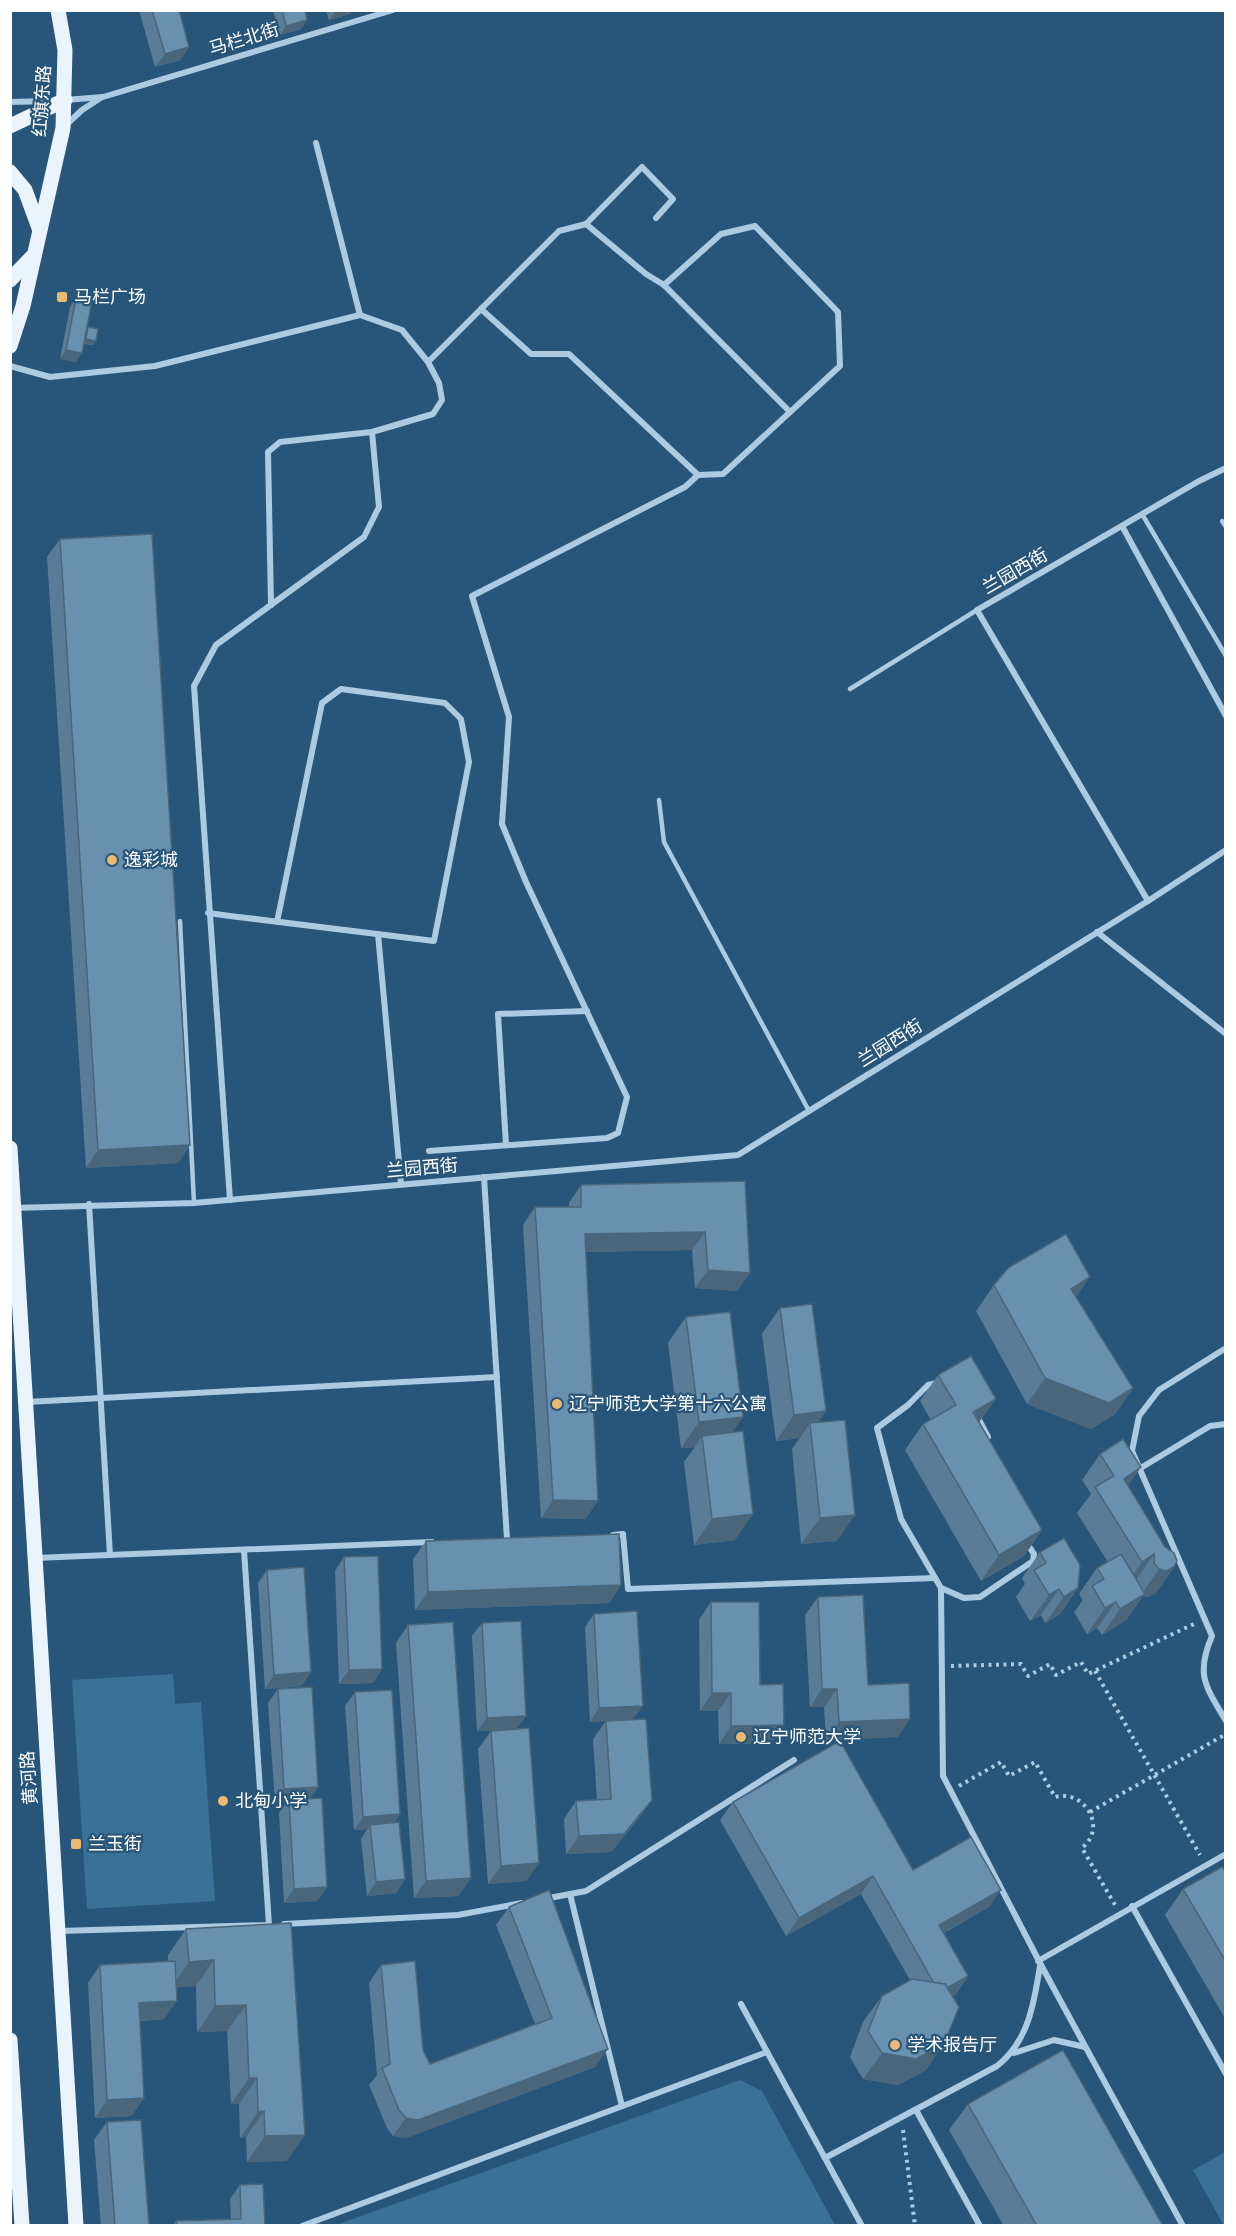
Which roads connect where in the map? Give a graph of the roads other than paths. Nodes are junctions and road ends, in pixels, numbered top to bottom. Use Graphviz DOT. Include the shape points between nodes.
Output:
graph roads {
  1 [pos="58,10"];
  2 [pos="393,10"];
  3 [pos="103,97"];
  4 [pos="65,100"];
  5 [pos="10,102"];
  6 [pos="10,126"];
  7 [pos="63,128"];
  8 [pos="316,143"];
  9 [pos="10,171"];
  10 [pos="656,218"];
  11 [pos="586,224"];
  12 [pos="39,228"];
  13 [pos="33,255"];
  14 [pos="10,280"];
  15 [pos="664,285"];
  16 [pos="481,309"];
  17 [pos="360,315"];
  18 [pos="10,346"];
  19 [pos="428,362"];
  20 [pos="10,366"];
  21 [pos="790,412"];
  22 [pos="372,432"];
  23 [pos="1226,468"];
  24 [pos="698,475"];
  25 [pos="1142,514"];
  26 [pos="1222,521"];
  27 [pos="1122,526"];
  28 [pos="1226,527"];
  29 [pos="272,605"];
  30 [pos="977,610"];
  31 [pos="1226,656"];
  32 [pos="850,689"];
  33 [pos="1226,716"];
  34 [pos="659,800"];
  35 [pos="1226,850"];
  36 [pos="1148,901"];
  37 [pos="208,913"];
  38 [pos="180,921"];
  39 [pos="277,922"];
  40 [pos="1097,932"];
  41 [pos="378,934"];
  42 [pos="587,1011"];
  43 [pos="1226,1034"];
  44 [pos="809,1111"];
  45 [pos="506,1145"];
  46 [pos="10,1148"];
  47 [pos="429,1151"];
  48 [pos="484,1177"];
  49 [pos="401,1184"];
  50 [pos="230,1200"];
  51 [pos="194,1203"];
  52 [pos="89,1204"];
  53 [pos="12,1208"];
  54 [pos="1226,1347"];
  55 [pos="497,1377"];
  56 [pos="943,1383"];
  57 [pos="101,1397"];
  58 [pos="27,1402"];
  59 [pos="970,1402"];
  60 [pos="1226,1424"];
  61 [pos="990,1442"];
  62 [pos="1139,1469"];
  63 [pos="600,1535"];
  64 [pos="1021,1535"];
  65 [pos="519,1538"];
  66 [pos="495,1539"];
  67 [pos="507,1539"];
  68 [pos="435,1542"];
  69 [pos="244,1550"];
  70 [pos="110,1555"];
  71 [pos="34,1558"];
  72 [pos="935,1578"];
  73 [pos="941,1588"];
  74 [pos="1226,1720"];
  75 [pos="794,1760"];
  76 [pos="1226,1854"];
  77 [pos="570,1894"];
  78 [pos="536,1901"];
  79 [pos="525,1903"];
  80 [pos="1132,1906"];
  81 [pos="269,1925"];
  82 [pos="59,1931"];
  83 [pos="1039,1963"];
  84 [pos="741,2004"];
  85 [pos="10,2040"];
  86 [pos="1085,2047"];
  87 [pos="767,2052"];
  88 [pos="1014,2053"];
  89 [pos="1226,2074"];
  90 [pos="622,2106"];
  91 [pos="916,2110"];
  92 [pos="825,2158"];
  93 [pos="21,2226"];
  94 [pos="76,2226"];
  95 [pos="302,2226"];
  96 [pos="862,2226"];
  97 [pos="980,2226"];
  98 [pos="1183,2226"];
  1 -- 4 [label="main road, 红旗东路" via="65,50"];
  2 -- 3 [label="street, 马栏北街"];
  3 -- 4 [label="street"];
  3 -- 7 [label="street" via="81,110"];
  4 -- 5 [label="street"];
  4 -- 6 [label="main road"];
  4 -- 7 [label="main road, 红旗东路"];
  7 -- 12 [label="main road, 红旗东路"];
  8 -- 17 [label="street"];
  9 -- 12 [label="main road" via="25,190"];
  10 -- 11 [label="street" via="673,199 642,167"];
  11 -- 15 [label="street"];
  11 -- 16 [label="street" via="559,231"];
  12 -- 13 [label="main road"];
  13 -- 14 [label="main road"];
  13 -- 18 [label="main road"];
  15 -- 21 [label="street"];
  15 -- 21 [label="street" via="721,234 755,226 838,312 840,366"];
  16 -- 19 [label="street"];
  16 -- 24 [label="street" via="531,354 568,354"];
  17 -- 19 [label="street" via="402,330"];
  17 -- 20 [label="street" via="155,366 50,376"];
  19 -- 22 [label="street" via="439,383 442,400 433,414"];
  21 -- 24 [label="street" via="723,474"];
  22 -- 29 [label="street" via="379,507 364,537"];
  22 -- 29 [label="street" via="280,442 268,452"];
  23 -- 25 [label="street, 兰园西街"];
  24 -- 42 [label="street" via="685,487 472,596 509,717 502,824"];
  25 -- 27 [label="street, 兰园西街"];
  25 -- 31 [label="lane"];
  26 -- 28 [label="lane"];
  27 -- 30 [label="street, 兰园西街"];
  27 -- 33 [label="street"];
  29 -- 37 [label="street" via="216,645 194,686"];
  30 -- 32 [label="lane"];
  30 -- 36 [label="street, 兰园西街"];
  34 -- 44 [label="lane" via="664,842"];
  35 -- 36 [label="street"];
  36 -- 40 [label="street, 兰园西街"];
  37 -- 39 [label="street"];
  37 -- 50 [label="street"];
  38 -- 51 [label="lane"];
  39 -- 41 [label="street"];
  39 -- 41 [label="street" via="322,703 341,689 446,703 461,718 469,762 434,941"];
  40 -- 43 [label="street"];
  40 -- 44 [label="street, 兰园西街"];
  41 -- 49 [label="street"];
  42 -- 45 [label="street" via="498,1014"];
  42 -- 45 [label="street" via="627,1097 618,1133 607,1138"];
  44 -- 48 [label="street, 兰园西街" via="738,1155"];
  45 -- 47 [label="street"];
  46 -- 53 [label="main road, 黄河路"];
  48 -- 49 [label="street, 兰园西街"];
  48 -- 55 [label="street"];
  49 -- 50 [label="street, 兰园西街"];
  50 -- 51 [label="street, 兰园西街"];
  51 -- 52 [label="street, 兰园西街"];
  52 -- 53 [label="street, 兰园西街"];
  52 -- 57 [label="street"];
  53 -- 58 [label="main road, 黄河路"];
  54 -- 62 [label="street" via="1160,1390 1140,1416 1132,1451"];
  55 -- 57 [label="street"];
  55 -- 67 [label="street"];
  56 -- 72 [label="street" via="928,1385 878,1428 901,1519"];
  57 -- 58 [label="street"];
  57 -- 70 [label="street"];
  58 -- 71 [label="main road, 黄河路"];
  59 -- 61 [label="street"];
  60 -- 62 [label="street" via="1210,1426"];
  62 -- 74 [label="street" via="1212,1636 1204,1655 1204,1683"];
  63 -- 72 [label="street" via="623,1534 627,1588"];
  64 -- 73 [label="street" via="1034,1554 1034,1561 1018,1573 980,1597 964,1598"];
  65 -- 67 [label="street"];
  66 -- 67 [label="street"];
  68 -- 69 [label="street"];
  69 -- 70 [label="street"];
  69 -- 81 [label="street"];
  70 -- 71 [label="street"];
  71 -- 82 [label="main road, 黄河路"];
  72 -- 73 [label="street"];
  73 -- 83 [label="street" via="943,1776"];
  75 -- 77 [label="street" via="586,1891"];
  76 -- 80 [label="street"];
  77 -- 78 [label="street"];
  77 -- 90 [label="street"];
  79 -- 81 [label="street" via="458,1915"];
  80 -- 83 [label="street"];
  80 -- 89 [label="street"];
  81 -- 82 [label="street"];
  82 -- 94 [label="main road, 黄河路"];
  83 -- 86 [label="street"];
  83 -- 88 [label="street" via="1033,2009"];
  84 -- 87 [label="street"];
  85 -- 93 [label="main road"];
  86 -- 88 [label="street" via="1054,2040"];
  86 -- 98 [label="street"];
  87 -- 90 [label="street"];
  87 -- 92 [label="street"];
  88 -- 91 [label="street"];
  90 -- 95 [label="street"];
  91 -- 92 [label="street"];
  91 -- 97 [label="street"];
  92 -- 96 [label="street"];
}
